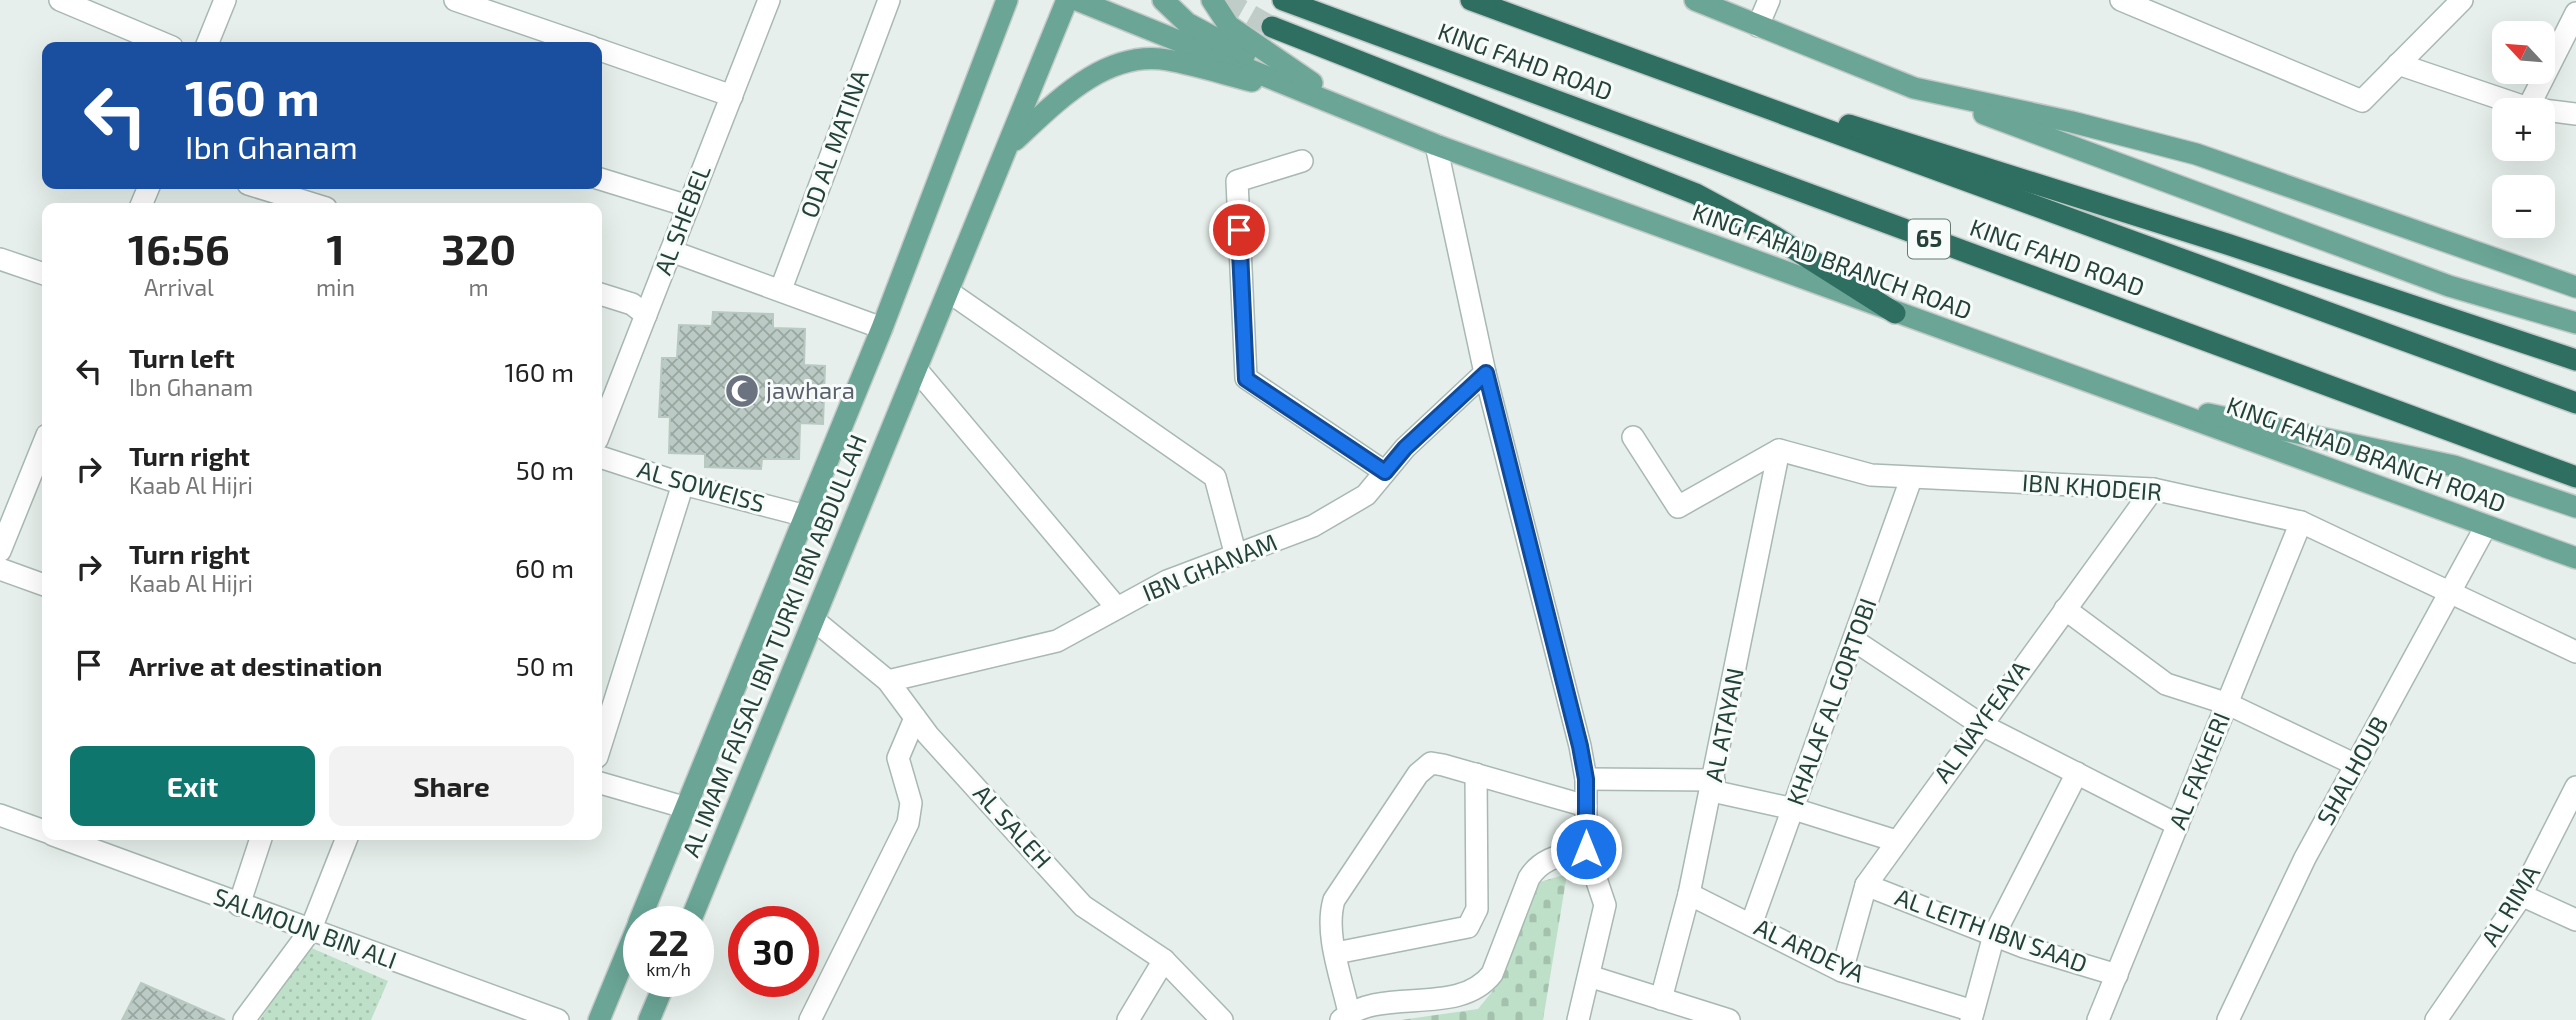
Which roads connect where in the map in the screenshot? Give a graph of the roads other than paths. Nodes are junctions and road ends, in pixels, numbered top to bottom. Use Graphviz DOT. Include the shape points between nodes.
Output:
graph roads {
  1 [pos="60,0"];
  2 [pos="225,0"];
  3 [pos="455,0"];
  4 [pos="769,0"];
  5 [pos="889,0"];
  6 [pos="1007,0"];
  7 [pos="1067,0"];
  8 [pos="1077,0"];
  9 [pos="1163,0"];
  10 [pos="1212,0"];
  11 [pos="1283,0"];
  12 [pos="1471,0"];
  13 [pos="1695,0"];
  14 [pos="1769,0"];
  15 [pos="2462,0"];
  16 [pos="2132,2"];
  17 [pos="2576,12"];
  18 [pos="1758,26"];
  19 [pos="1272,27"];
  20 [pos="160,42"];
  21 [pos="208,42"];
  22 [pos="577,42"];
  23 [pos="602,51"];
  24 [pos="1636,61"];
  25 [pos="2398,64"];
  26 [pos="1914,88"];
  27 [pos="732,96"];
  28 [pos="2498,98"];
  29 [pos="2533,98"];
  30 [pos="1342,105"];
  31 [pos="2555,111"];
  32 [pos="2576,114"];
  33 [pos="1010,145"];
  34 [pos="1436,145"];
  35 [pos="1302,161"];
  36 [pos="602,180"];
  37 [pos="264,189"];
  38 [pos="310,203"];
  39 [pos="688,206"];
  40 [pos="671,251"];
  41 [pos="0,259"];
  42 [pos="42,273"];
  43 [pos="2576,287"];
  44 [pos="781,289"];
  45 [pos="949,292"];
  46 [pos="602,295"];
  47 [pos="1895,313"];
  48 [pos="646,315"];
  49 [pos="2576,323"];
  50 [pos="882,328"];
  51 [pos="2576,360"];
  52 [pos="917,370"];
  53 [pos="1486,373"];
  54 [pos="2131,397"];
  55 [pos="2576,403"];
  56 [pos="602,427"];
  57 [pos="1633,437"];
  58 [pos="42,447"];
  59 [pos="1779,450"];
  60 [pos="602,458"];
  61 [pos="1385,472"];
  62 [pos="2576,477"];
  63 [pos="1911,479"];
  64 [pos="684,484"];
  65 [pos="2153,489"];
  66 [pos="2576,508"];
  67 [pos="806,516"];
  68 [pos="2301,522"];
  69 [pos="2486,527"];
  70 [pos="0,551"];
  71 [pos="1236,556"];
  72 [pos="2576,558"];
  73 [pos="0,569"];
  74 [pos="42,584"];
  75 [pos="2449,595"];
  76 [pos="1117,608"];
  77 [pos="2065,609"];
  78 [pos="814,620"];
  79 [pos="1855,641"];
  80 [pos="2576,652"];
  81 [pos="888,681"];
  82 [pos="2228,704"];
  83 [pos="915,718"];
  84 [pos="1980,724"];
  85 [pos="602,741"];
  86 [pos="2356,765"];
  87 [pos="2077,773"];
  88 [pos="1476,774"];
  89 [pos="1586,779"];
  90 [pos="602,783"];
  91 [pos="1713,785"];
  92 [pos="2576,787"];
  93 [pos="1586,806"];
  94 [pos="687,808"];
  95 [pos="1794,809"];
  96 [pos="0,815"];
  97 [pos="2178,825"];
  98 [pos="42,830"];
  99 [pos="66,840"];
  100 [pos="260,840"];
  101 [pos="346,840"];
  102 [pos="1896,841"];
  103 [pos="1586,849"];
  104 [pos="1866,884"];
  105 [pos="1689,894"];
  106 [pos="2521,895"];
  107 [pos="239,905"];
  108 [pos="646,906"];
  109 [pos="697,906"];
  110 [pos="2576,920"];
  111 [pos="1751,925"];
  112 [pos="310,931"];
  113 [pos="1994,935"];
  114 [pos="1336,953"];
  115 [pos="1164,960"];
  116 [pos="623,962"];
  117 [pos="1842,971"];
  118 [pos="2116,975"];
  119 [pos="1589,976"];
  120 [pos="659,997"];
  121 [pos="1661,999"];
  122 [pos="1972,1015"];
  123 [pos="1345,1017"];
  124 [pos="244,1020"];
  125 [pos="558,1020"];
  126 [pos="599,1020"];
  127 [pos="649,1020"];
  128 [pos="810,1020"];
  129 [pos="1128,1020"];
  130 [pos="1222,1020"];
  131 [pos="1578,1020"];
  132 [pos="1729,1020"];
  133 [pos="2098,1020"];
  134 [pos="2228,1020"];
  135 [pos="2436,1020"];
  1 -- 20 [label="street"];
  2 -- 21 [label="street"];
  3 -- 22 [label="street"];
  4 -- 27 [label="street, AL SHEBEL"];
  5 -- 44 [label="street, OD AL MATINA"];
  6 -- 50 [label="main road, AL IMAM FAISAL IBN TURKI IBN ABDULLAH"];
  7 -- 33 [label="main road, AL IMAM FAISAL IBN TURKI IBN ABDULLAH"];
  8 -- 30 [label="main road, KING FAHAD BRANCH ROAD"];
  9 -- 30 [label="main road" via="1187,23"];
  10 -- 30 [label="main road" via="1229,26"];
  11 -- 62 [label="highway, KING FAHD ROAD / 65"];
  12 -- 24 [label="highway, KING FAHD ROAD"];
  13 -- 18 [label="main road"];
  14 -- 18 [label="street"];
  15 -- 25 [label="street"];
  16 -- 25 [label="street" via="2362,101"];
  17 -- 29 [label="street"];
  18 -- 26 [label="main road"];
  19 -- 47 [label="highway" via="1696,194 1772,235"];
  23 -- 27 [label="street"];
  24 -- 51 [label="highway" via="2214,239"];
  24 -- 55 [label="highway, KING FAHD ROAD"];
  25 -- 28 [label="street"];
  26 -- 43 [label="main road" via="2196,154"];
  26 -- 49 [label="main road" via="2449,286"];
  27 -- 39 [label="street, AL SHEBEL"];
  30 -- 33 [label="main road" via="1165,59 1135,61 1098,73 1063,94"];
  30 -- 34 [label="main road, KING FAHAD BRANCH ROAD"];
  31 -- 32 [label="street"];
  33 -- 45 [label="main road, AL IMAM FAISAL IBN TURKI IBN ABDULLAH"];
  34 -- 47 [label="main road, KING FAHAD BRANCH ROAD"];
  34 -- 53 [label="street"];
  35 -- 61 [label="street" via="1237,181 1246,379"];
  36 -- 39 [label="street"];
  37 -- 38 [label="street"];
  39 -- 40 [label="street, AL SHEBEL"];
  40 -- 44 [label="street"];
  40 -- 48 [label="street, AL SHEBEL"];
  41 -- 42 [label="street"];
  44 -- 50 [label="street"];
  45 -- 52 [label="main road, AL IMAM FAISAL IBN TURKI IBN ABDULLAH"];
  45 -- 71 [label="street" via="1215,477"];
  46 -- 48 [label="street" via="632,304"];
  47 -- 54 [label="main road, KING FAHAD BRANCH ROAD"];
  48 -- 56 [label="street, AL SHEBEL"];
  50 -- 67 [label="main road, AL IMAM FAISAL IBN TURKI IBN ABDULLAH"];
  52 -- 76 [label="street"];
  52 -- 78 [label="main road, AL IMAM FAISAL IBN TURKI IBN ABDULLAH"];
  53 -- 61 [label="street, IBN GHANAM"];
  53 -- 89 [label="street"];
  54 -- 66 [label="main road" via="2454,466"];
  54 -- 69 [label="main road, KING FAHAD BRANCH ROAD"];
  57 -- 59 [label="street" via="1678,507"];
  58 -- 70 [label="street"];
  59 -- 63 [label="street, IBN KHODEIR" via="1871,475"];
  59 -- 91 [label="street, AL ATAYAN"];
  60 -- 64 [label="street, AL SOWEISS"];
  61 -- 71 [label="street, IBN GHANAM" via="1366,495 1314,526"];
  63 -- 65 [label="street, IBN KHODEIR"];
  63 -- 79 [label="street, KHALAF AL GORTOBI"];
  64 -- 67 [label="street, AL SOWEISS"];
  64 -- 85 [label="street"];
  65 -- 68 [label="street, IBN KHODEIR"];
  65 -- 77 [label="street, AL NAYFEAYA"];
  67 -- 94 [label="main road, AL IMAM FAISAL IBN TURKI IBN ABDULLAH"];
  68 -- 75 [label="street, IBN KHODEIR"];
  68 -- 82 [label="street, AL FAKHERI"];
  69 -- 72 [label="main road, KING FAHAD BRANCH ROAD"];
  69 -- 75 [label="street, SHALHOUB"];
  71 -- 76 [label="street, IBN GHANAM" via="1167,581"];
  73 -- 74 [label="street"];
  75 -- 80 [label="street, IBN KHODEIR"];
  75 -- 86 [label="street, SHALHOUB"];
  76 -- 81 [label="street, IBN GHANAM" via="1057,640"];
  77 -- 82 [label="street" via="2166,684"];
  77 -- 84 [label="street, AL NAYFEAYA"];
  78 -- 81 [label="street, AL SALEH"];
  78 -- 109 [label="main road, AL IMAM FAISAL IBN TURKI IBN ABDULLAH"];
  79 -- 84 [label="street"];
  79 -- 95 [label="street, KHALAF AL GORTOBI"];
  81 -- 83 [label="street, AL SALEH"];
  82 -- 86 [label="street"];
  82 -- 97 [label="street, AL FAKHERI"];
  83 -- 115 [label="street, AL SALEH" via="1083,906"];
  83 -- 128 [label="street" via="898,758 911,803 908,822"];
  84 -- 87 [label="street"];
  84 -- 102 [label="street, AL NAYFEAYA"];
  86 -- 134 [label="street, SHALHOUB" via="2305,858"];
  87 -- 97 [label="street"];
  87 -- 113 [label="street"];
  88 -- 93 [label="street"];
  88 -- 114 [label="street" via="1431,763 1418,774 1334,900 1330,914"];
  88 -- 114 [label="street" via="1477,909 1468,927"];
  89 -- 91 [label="street"];
  89 -- 93 [label="street"];
  90 -- 94 [label="street"];
  91 -- 95 [label="street"];
  91 -- 105 [label="street, AL ATAYAN"];
  92 -- 106 [label="street, AL RIMA"];
  93 -- 103 [label="street"];
  94 -- 108 [label="main road, AL IMAM FAISAL IBN TURKI IBN ABDULLAH"];
  95 -- 102 [label="street"];
  95 -- 111 [label="street, KHALAF AL GORTOBI"];
  96 -- 98 [label="street"];
  97 -- 118 [label="street, AL FAKHERI"];
  99 -- 107 [label="street, SALMOUN BIN ALI"];
  100 -- 107 [label="street"];
  101 -- 112 [label="street"];
  102 -- 104 [label="street, AL NAYFEAYA"];
  103 -- 119 [label="street" via="1605,905"];
  103 -- 123 [label="street" via="1536,866 1492,974 1481,988 1360,1008"];
  104 -- 113 [label="street, AL LEITH IBN SAAD"];
  104 -- 117 [label="street, AL NAYFEAYA"];
  105 -- 111 [label="street, AL ARDEYA"];
  105 -- 121 [label="street, AL ATAYAN"];
  106 -- 110 [label="street"];
  106 -- 135 [label="street, AL RIMA"];
  107 -- 112 [label="street, SALMOUN BIN ALI"];
  111 -- 117 [label="street, AL ARDEYA"];
  112 -- 124 [label="street"];
  112 -- 125 [label="street, SALMOUN BIN ALI"];
  113 -- 118 [label="street, AL LEITH IBN SAAD"];
  113 -- 122 [label="street"];
  114 -- 123 [label="street"];
  115 -- 129 [label="street"];
  115 -- 130 [label="street, AL SALEH"];
  116 -- 126 [label="main road, AL IMAM FAISAL IBN TURKI IBN ABDULLAH"];
  117 -- 122 [label="street, AL ARDEYA"];
  118 -- 133 [label="street, AL FAKHERI"];
  119 -- 121 [label="street"];
  119 -- 131 [label="street"];
  120 -- 127 [label="main road"];
  121 -- 132 [label="street"];
}
